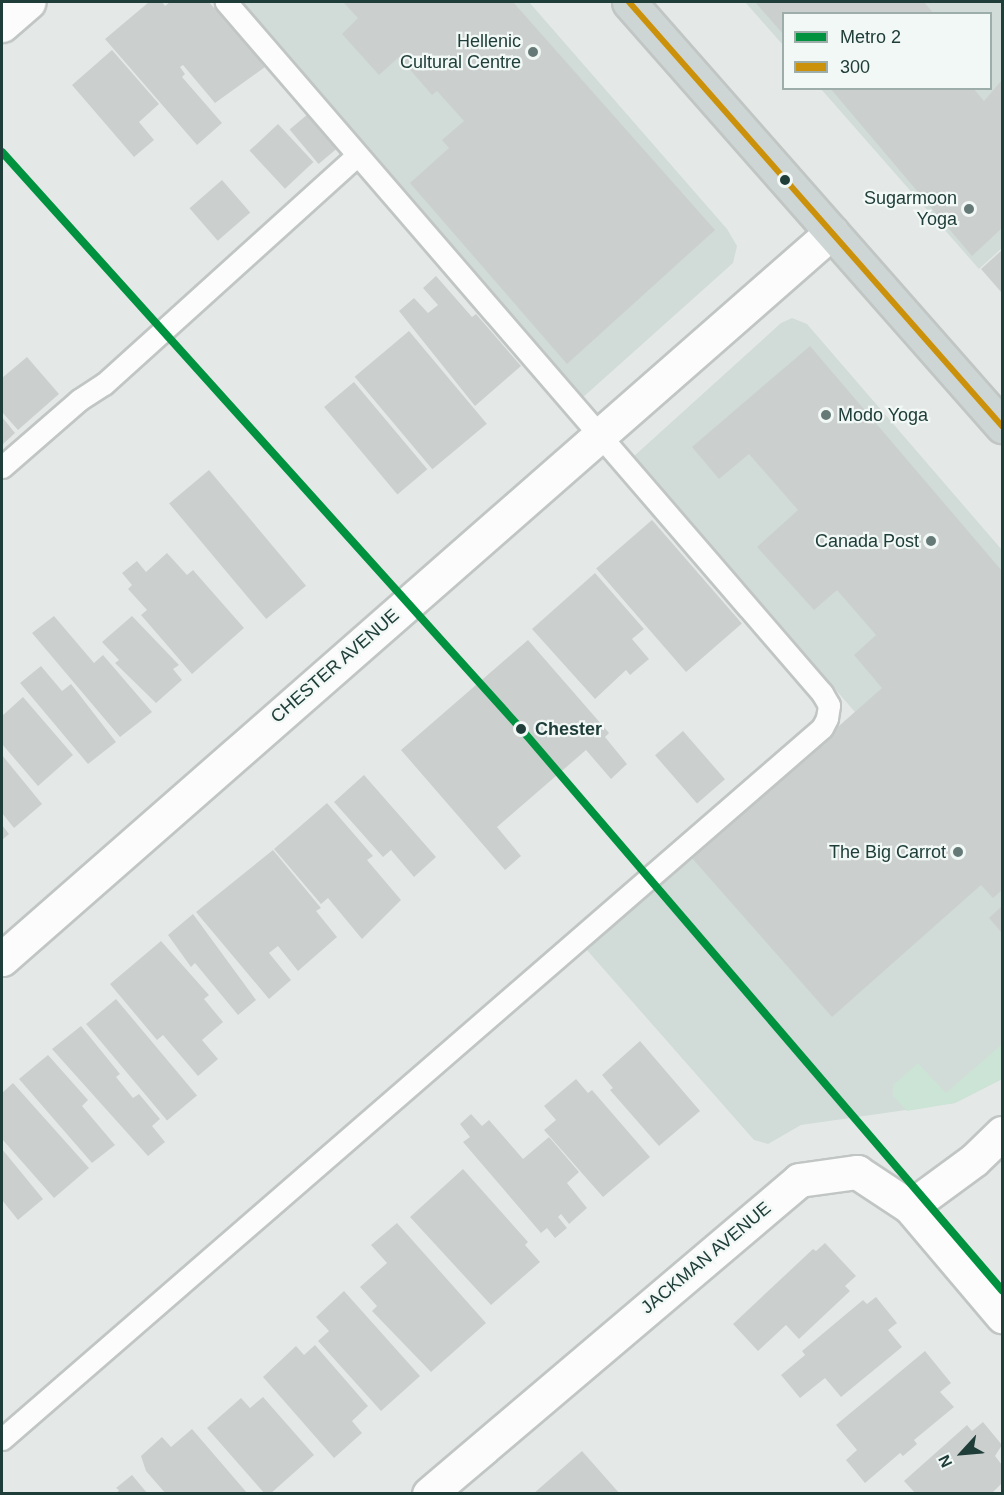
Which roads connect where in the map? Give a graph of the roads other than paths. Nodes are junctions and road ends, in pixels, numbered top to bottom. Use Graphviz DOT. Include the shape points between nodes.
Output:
graph roads {
  1 [pos="28,2"];
  2 [pos="226,2"];
  3 [pos="629,2"];
  4 [pos="2,25"];
  5 [pos="356,156"];
  6 [pos="832,232"];
  7 [pos="1002,426"];
  8 [pos="597,435"];
  9 [pos="2,467"];
  10 [pos="2,959"];
  11 [pos="1002,1133"];
  12 [pos="910,1208"];
  13 [pos="1002,1316"];
  14 [pos="2,1439"];
  15 [pos="429,1494"];
  1 -- 4 [label="street"];
  2 -- 5 [label="lane"];
  3 -- 6 [label="main road"];
  5 -- 8 [label="lane"];
  5 -- 9 [label="lane" via="104,384 79,400"];
  6 -- 7 [label="main road"];
  6 -- 8 [label="street, CHESTER AVENUE"];
  8 -- 10 [label="street, CHESTER AVENUE"];
  8 -- 14 [label="lane" via="822,693 829,705 822,728"];
  11 -- 12 [label="street" via="974,1160"];
  12 -- 13 [label="street, JACKMAN AVENUE"];
  12 -- 15 [label="street, JACKMAN AVENUE" via="857,1172 799,1180"];
}
